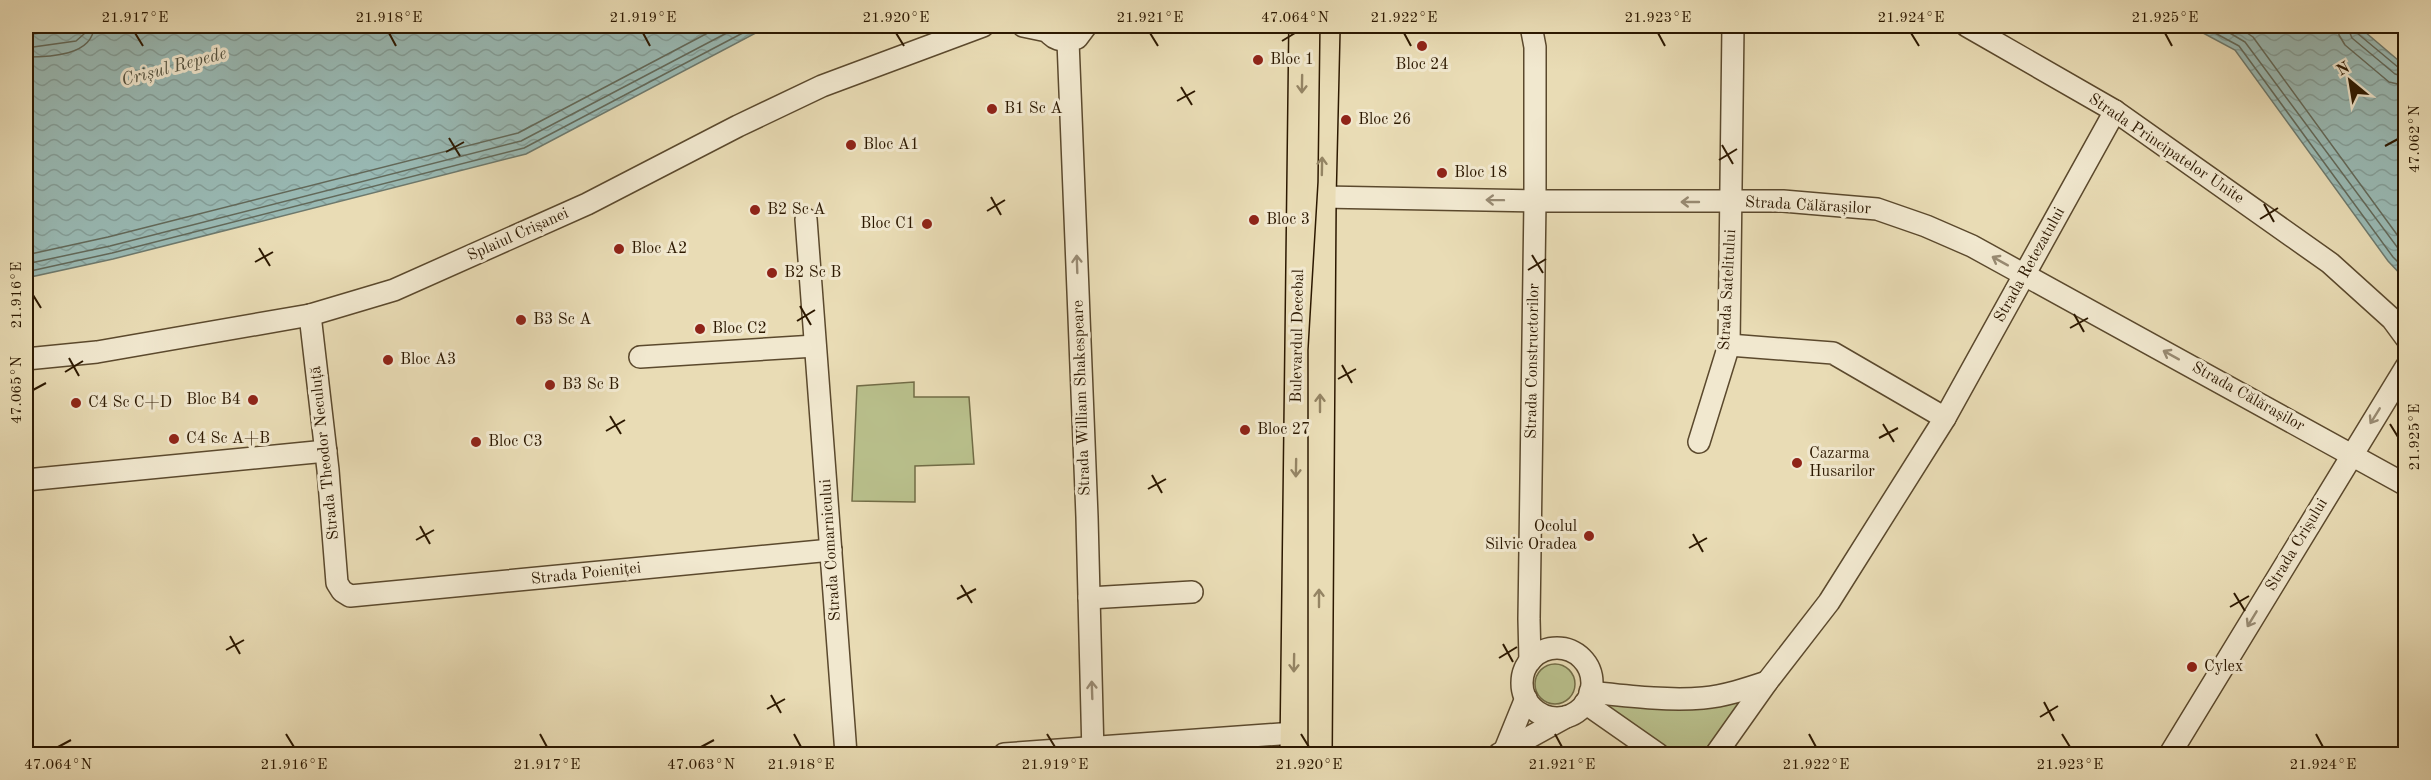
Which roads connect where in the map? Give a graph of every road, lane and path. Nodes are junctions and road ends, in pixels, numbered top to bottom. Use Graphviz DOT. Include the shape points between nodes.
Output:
graph roads {
  1 [pos="983,26"];
  2 [pos="1023,26"];
  3 [pos="1086,26"];
  4 [pos="1303,26"];
  5 [pos="1326,26"];
  6 [pos="1531,26"];
  7 [pos="1733,26"];
  8 [pos="1966,26"];
  9 [pos="1046,28"];
  10 [pos="1068,41"];
  11 [pos="2115,111"];
  12 [pos="1322,197"];
  13 [pos="1535,201"];
  14 [pos="1732,202"];
  15 [pos="806,219"];
  16 [pos="2025,275"];
  17 [pos="310,315"];
  18 [pos="2406,338"];
  19 [pos="1729,345"];
  20 [pos="815,346"];
  21 [pos="640,357"];
  22 [pos="26,359"];
  23 [pos="2406,367"];
  24 [pos="1946,418"];
  25 [pos="1699,442"];
  26 [pos="326,452"];
  27 [pos="2351,456"];
  28 [pos="26,480"];
  29 [pos="2406,485"];
  30 [pos="831,550"];
  31 [pos="342,591"];
  32 [pos="1192,592"];
  33 [pos="1089,598"];
  34 [pos="1530,660"];
  35 [pos="1767,682"];
  36 [pos="1526,698"];
  37 [pos="1582,703"];
  38 [pos="1294,744"];
  39 [pos="1093,752"];
  40 [pos="846,754"];
  41 [pos="1004,754"];
  42 [pos="1318,754"];
  43 [pos="1502,754"];
  44 [pos="1658,754"];
  45 [pos="1716,754"];
  46 [pos="2170,754"];
  1 -- 17 [label="street, Splaiul Crișanei" via="822,86 586,204 394,290"];
  2 -- 9 [label="street"];
  3 -- 10 [label="street" via="1077,38"];
  4 -- 38 [label="main road, Bulevardul Decebal, one-way"];
  12 -- 5 [label="main road, Bulevardul Decebal, one-way"];
  6 -- 13 [label="street, Strada Constructorilor" via="1535,47"];
  7 -- 14 [label="street, Strada Satelitului"];
  8 -- 11 [label="street, Strada Principatelor Unite"];
  9 -- 10 [label="street" via="1054,38"];
  33 -- 10 [label="street, Strada William Shakespeare, one-way"];
  11 -- 16 [label="street, Strada Retezatului"];
  11 -- 18 [label="street, Strada Principatelor Unite" via="2330,263 2392,319"];
  13 -- 12 [label="street, Strada Călărașilor, one-way"];
  42 -- 12 [label="main road, Bulevardul Decebal, one-way"];
  14 -- 13 [label="street, Strada Călărașilor, one-way"];
  13 -- 34 [label="street, Strada Constructorilor"];
  16 -- 14 [label="street, Strada Călărașilor, one-way" via="1972,246 1877,209 1783,201"];
  14 -- 19 [label="street, Strada Satelitului"];
  15 -- 20 [label="street, Strada Comarnicului"];
  16 -- 24 [label="street, Strada Retezatului"];
  27 -- 16 [label="street, Strada Călărașilor, one-way"];
  17 -- 22 [label="street, Splaiul Crișanei" via="97,352"];
  17 -- 26 [label="street, Strada Theodor Neculuță"];
  19 -- 24 [label="street" via="1833,353"];
  19 -- 25 [label="street, Strada Satelitului"];
  20 -- 21 [label="street"];
  20 -- 30 [label="street, Strada Comarnicului"];
  23 -- 27 [label="street, Strada Crișului, one-way"];
  24 -- 35 [label="street, Strada Retezatului" via="1829,602"];
  26 -- 28 [label="street"];
  26 -- 31 [label="street, Strada Theodor Neculuță" via="337,583"];
  27 -- 29 [label="street, Strada Călărașilor"];
  27 -- 46 [label="street, Strada Crișului, one-way"];
  30 -- 31 [label="street, Strada Poieniței" via="371,595 350,596"];
  30 -- 40 [label="street, Strada Comarnicului"];
  32 -- 33 [label="street"];
  39 -- 33 [label="street, Strada William Shakespeare, one-way"];
  34 -- 36 [label="street" via="1522,678"];
  34 -- 37 [label="street" via="1552,648 1579,656 1590,672"];
  35 -- 37 [label="street" via="1704,698"];
  35 -- 45 [label="street, Strada Retezatului"];
  36 -- 37 [label="street" via="1540,713 1551,717"];
  36 -- 43 [label="street"];
  37 -- 43 [label="street"];
  37 -- 44 [label="street"];
  38 -- 39 [label="street"];
  39 -- 41 [label="street"];
}
